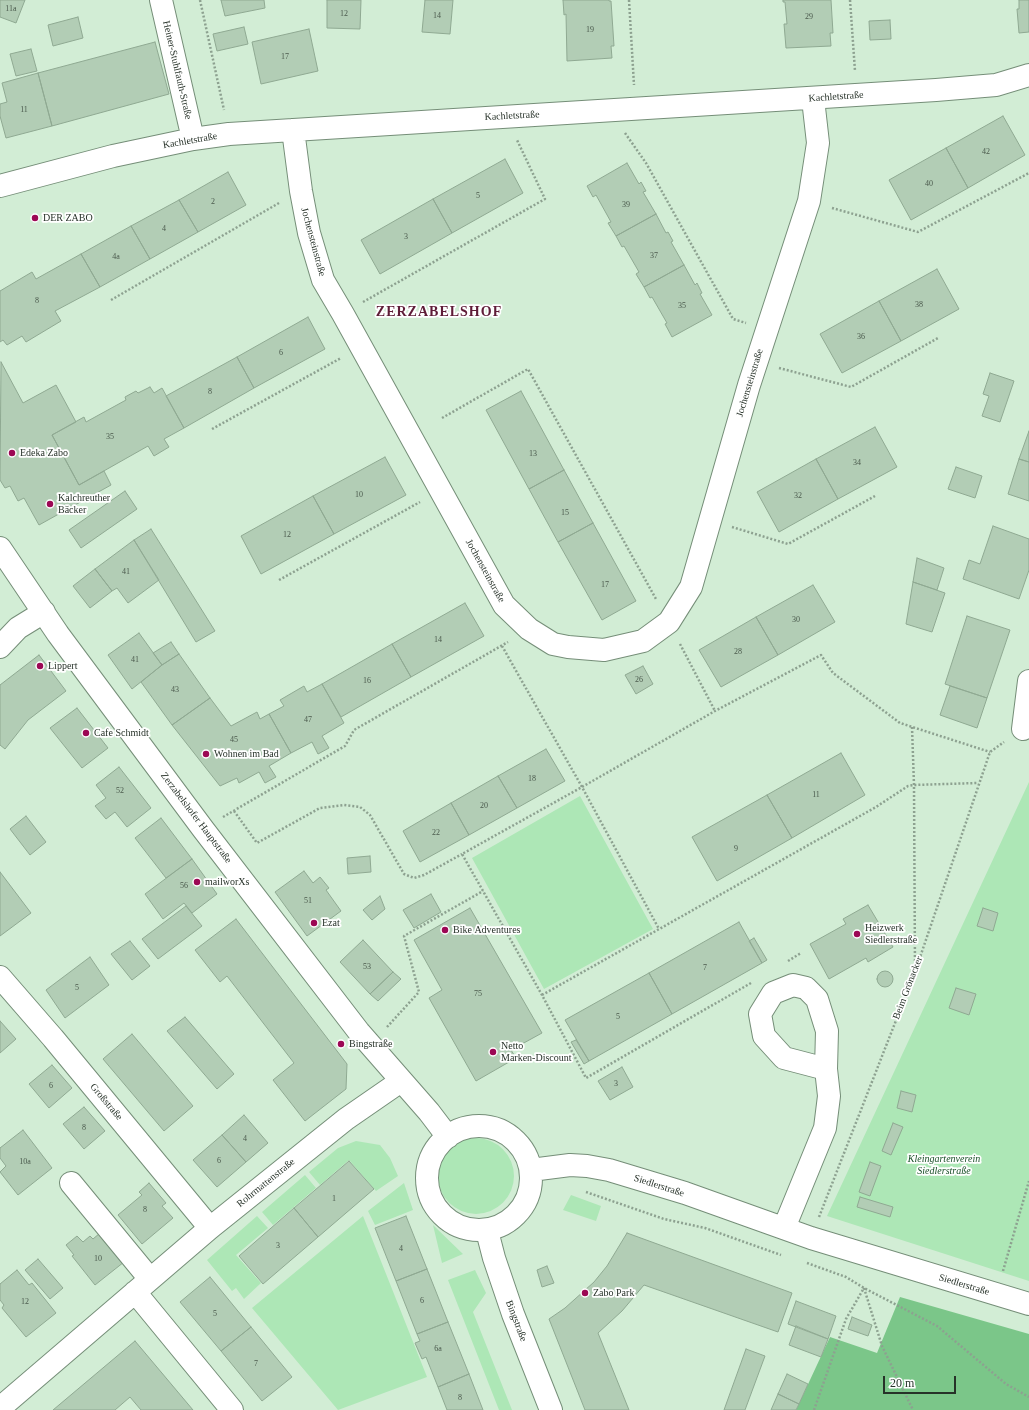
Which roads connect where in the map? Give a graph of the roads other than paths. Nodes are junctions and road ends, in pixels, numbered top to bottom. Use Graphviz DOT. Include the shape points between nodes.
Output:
graph roads {
  1 [pos="161,0"];
  2 [pos="1029,75"];
  3 [pos="813,99"];
  4 [pos="292,130"];
  5 [pos="193,139"];
  6 [pos="0,186"];
  7 [pos="0,548"];
  8 [pos="44,612"];
  9 [pos="0,647"];
  10 [pos="1029,681"];
  11 [pos="1023,729"];
  12 [pos="0,977"];
  13 [pos="826,1069"];
  14 [pos="401,1081"];
  15 [pos="448,1136"];
  16 [pos="531,1170"];
  17 [pos="71,1183"];
  18 [pos="210,1228"];
  19 [pos="784,1228"];
  20 [pos="487,1231"];
  21 [pos="142,1286"];
  22 [pos="1029,1304"];
  23 [pos="0,1408"];
  24 [pos="232,1410"];
  25 [pos="551,1410"];
  1 -- 5 [label="street, Heiner-Stuhlfauth-Straße"];
  2 -- 3 [label="street, Kachletstraße" via="996,85"];
  3 -- 4 [label="street, Kachletstraße"];
  3 -- 4 [label="street, Jochensteinstraße" via="818,143 809,201 756,362 691,587 669,622 643,641 604,650 553,644 529,629 504,605 323,280 309,233"];
  4 -- 5 [label="street, Kachletstraße"];
  5 -- 6 [label="street, Kachletstraße" via="113,156"];
  7 -- 8 [label="street, Zerzabelshofer Hauptstraße"];
  8 -- 9 [label="street" via="18,628"];
  8 -- 14 [label="street, Zerzabelshofer Hauptstraße" via="203,829"];
  10 -- 11 [label="street"];
  12 -- 18 [label="street, Großstraße"];
  13 -- 19 [label="street" via="829,1096 825,1128"];
  14 -- 15 [label="street, Zerzabelshofer Hauptstraße"];
  14 -- 18 [label="street, Rohrmattenstraße" via="346,1119"];
  15 -- 16 [label="street" via="473,1126 488,1126 505,1132 519,1144 527,1156"];
  15 -- 20 [label="street" via="435,1150 428,1165 427,1182 430,1198 438,1212 451,1223 466,1229"];
  16 -- 19 [label="street, Siedlerstraße" via="570,1165 609,1170"];
  16 -- 20 [label="street" via="530,1191 523,1206 508,1222"];
  17 -- 21 [label="street"];
  18 -- 21 [label="street, Rohrmattenstraße"];
  19 -- 22 [label="street, Siedlerstraße"];
  20 -- 25 [label="street, Bingstraße" via="513,1314"];
  21 -- 23 [label="street, Rohrmattenstraße"];
  21 -- 24 [label="street"];
}
